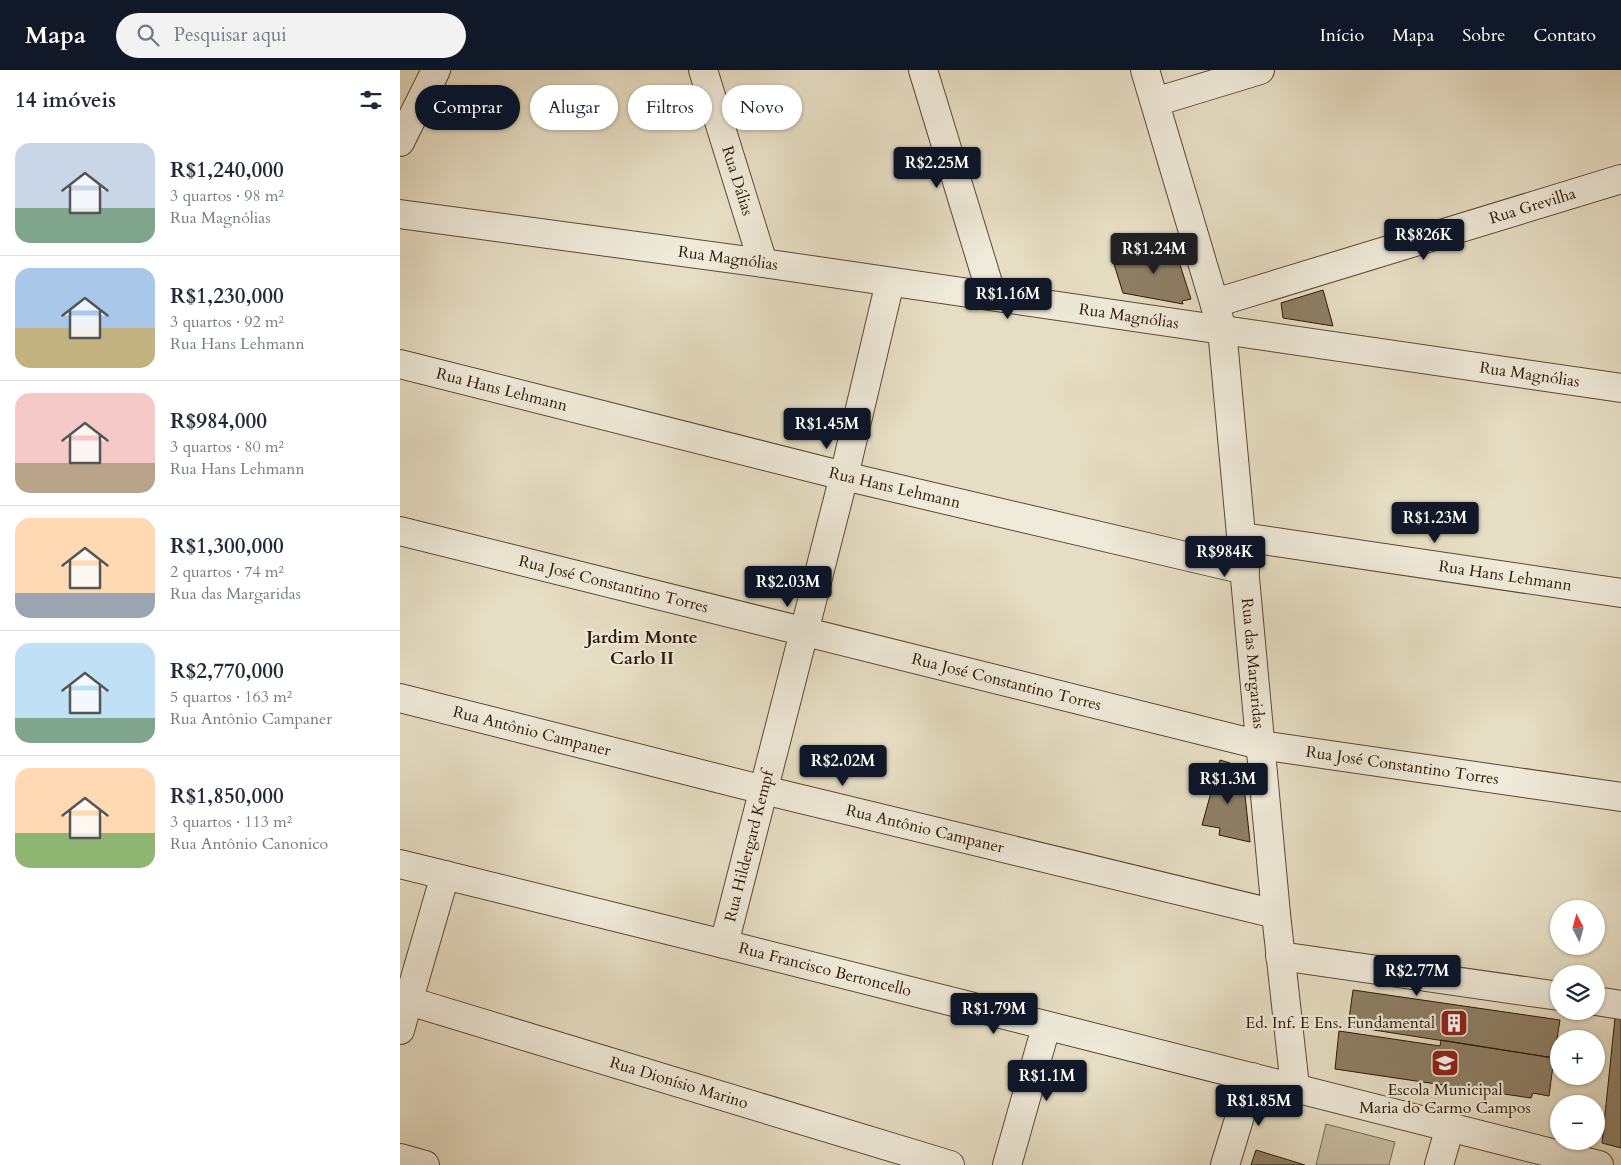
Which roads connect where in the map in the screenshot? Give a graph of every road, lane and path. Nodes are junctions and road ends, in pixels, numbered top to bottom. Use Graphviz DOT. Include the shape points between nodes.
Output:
graph roads {
  1 [pos="436,70"];
  2 [pos="703,70"];
  3 [pos="923,70"];
  4 [pos="1145,70"];
  5 [pos="1260,70"];
  6 [pos="1155,102"];
  7 [pos="400,142"];
  8 [pos="1621,179"];
  9 [pos="400,214"];
  10 [pos="763,263"];
  11 [pos="890,282"];
  12 [pos="992,296"];
  13 [pos="1219,316"];
  14 [pos="400,364"];
  15 [pos="1621,388"];
  16 [pos="844,476"];
  17 [pos="400,531"];
  18 [pos="1242,537"];
  19 [pos="1245,570"];
  20 [pos="1621,593"];
  21 [pos="804,631"];
  22 [pos="400,698"];
  23 [pos="1260,745"];
  24 [pos="764,790"];
  25 [pos="1621,798"];
  26 [pos="400,864"];
  27 [pos="445,875"];
  28 [pos="1276,914"];
  29 [pos="724,944"];
  30 [pos="1280,956"];
  31 [pos="1550,995"];
  32 [pos="409,1001"];
  33 [pos="1605,1002"];
  34 [pos="1621,1004"];
  35 [pos="1046,1027"];
  36 [pos="400,1030"];
  37 [pos="1252,1077"];
  38 [pos="1295,1087"];
  39 [pos="1450,1127"];
  40 [pos="400,1158"];
  41 [pos="425,1165"];
  42 [pos="950,1165"];
  43 [pos="1007,1165"];
  44 [pos="1225,1165"];
  45 [pos="1439,1165"];
  46 [pos="1599,1165"];
  1 -- 7 [label="street"];
  2 -- 10 [label="street, Rua Dálias"];
  3 -- 12 [label="street"];
  4 -- 6 [label="street, Rua das Margaridas"];
  5 -- 6 [label="street"];
  6 -- 13 [label="street, Rua das Margaridas"];
  8 -- 13 [label="street, Rua Grevilha"];
  9 -- 10 [label="street, Rua Magnólias"];
  10 -- 11 [label="street, Rua Magnólias"];
  11 -- 12 [label="street, Rua Magnólias"];
  11 -- 16 [label="street, Rua Hildergard Kempf"];
  12 -- 13 [label="street, Rua Magnólias"];
  13 -- 15 [label="street, Rua Magnólias"];
  13 -- 18 [label="street, Rua das Margaridas"];
  14 -- 16 [label="street, Rua Hans Lehmann"];
  16 -- 19 [label="street, Rua Hans Lehmann"];
  16 -- 21 [label="street, Rua Hildergard Kempf"];
  17 -- 21 [label="street, Rua José Constantino Torres"];
  18 -- 19 [label="street, Rua das Margaridas"];
  18 -- 20 [label="street, Rua Hans Lehmann"];
  19 -- 23 [label="street, Rua das Margaridas"];
  21 -- 23 [label="street, Rua José Constantino Torres"];
  21 -- 24 [label="street, Rua Hildergard Kempf"];
  22 -- 24 [label="street, Rua Antônio Campaner"];
  23 -- 25 [label="street, Rua José Constantino Torres"];
  23 -- 28 [label="street, Rua das Margaridas"];
  24 -- 28 [label="street, Rua Antônio Campaner"];
  24 -- 29 [label="street, Rua Hildergard Kempf"];
  26 -- 27 [label="street, Rua Francisco Bertoncello"];
  27 -- 29 [label="street, Rua Francisco Bertoncello"];
  27 -- 32 [label="street"];
  28 -- 30 [label="street, Rua das Margaridas"];
  29 -- 35 [label="street, Rua Francisco Bertoncello"];
  30 -- 31 [label="street"];
  30 -- 38 [label="street, Rua das Margaridas"];
  32 -- 36 [label="street"];
  32 -- 42 [label="street, Rua Dionísio Marino"];
  33 -- 34 [label="street"];
  35 -- 37 [label="street, Rua Francisco Bertoncello"];
  35 -- 43 [label="street"];
  37 -- 38 [label="street, Rua Francisco Bertoncello"];
  37 -- 44 [label="street"];
  38 -- 39 [label="street, Rua Francisco Bertoncello"];
  39 -- 45 [label="street"];
  39 -- 46 [label="street, Rua Francisco Bertoncello"];
  40 -- 41 [label="street"];
}
